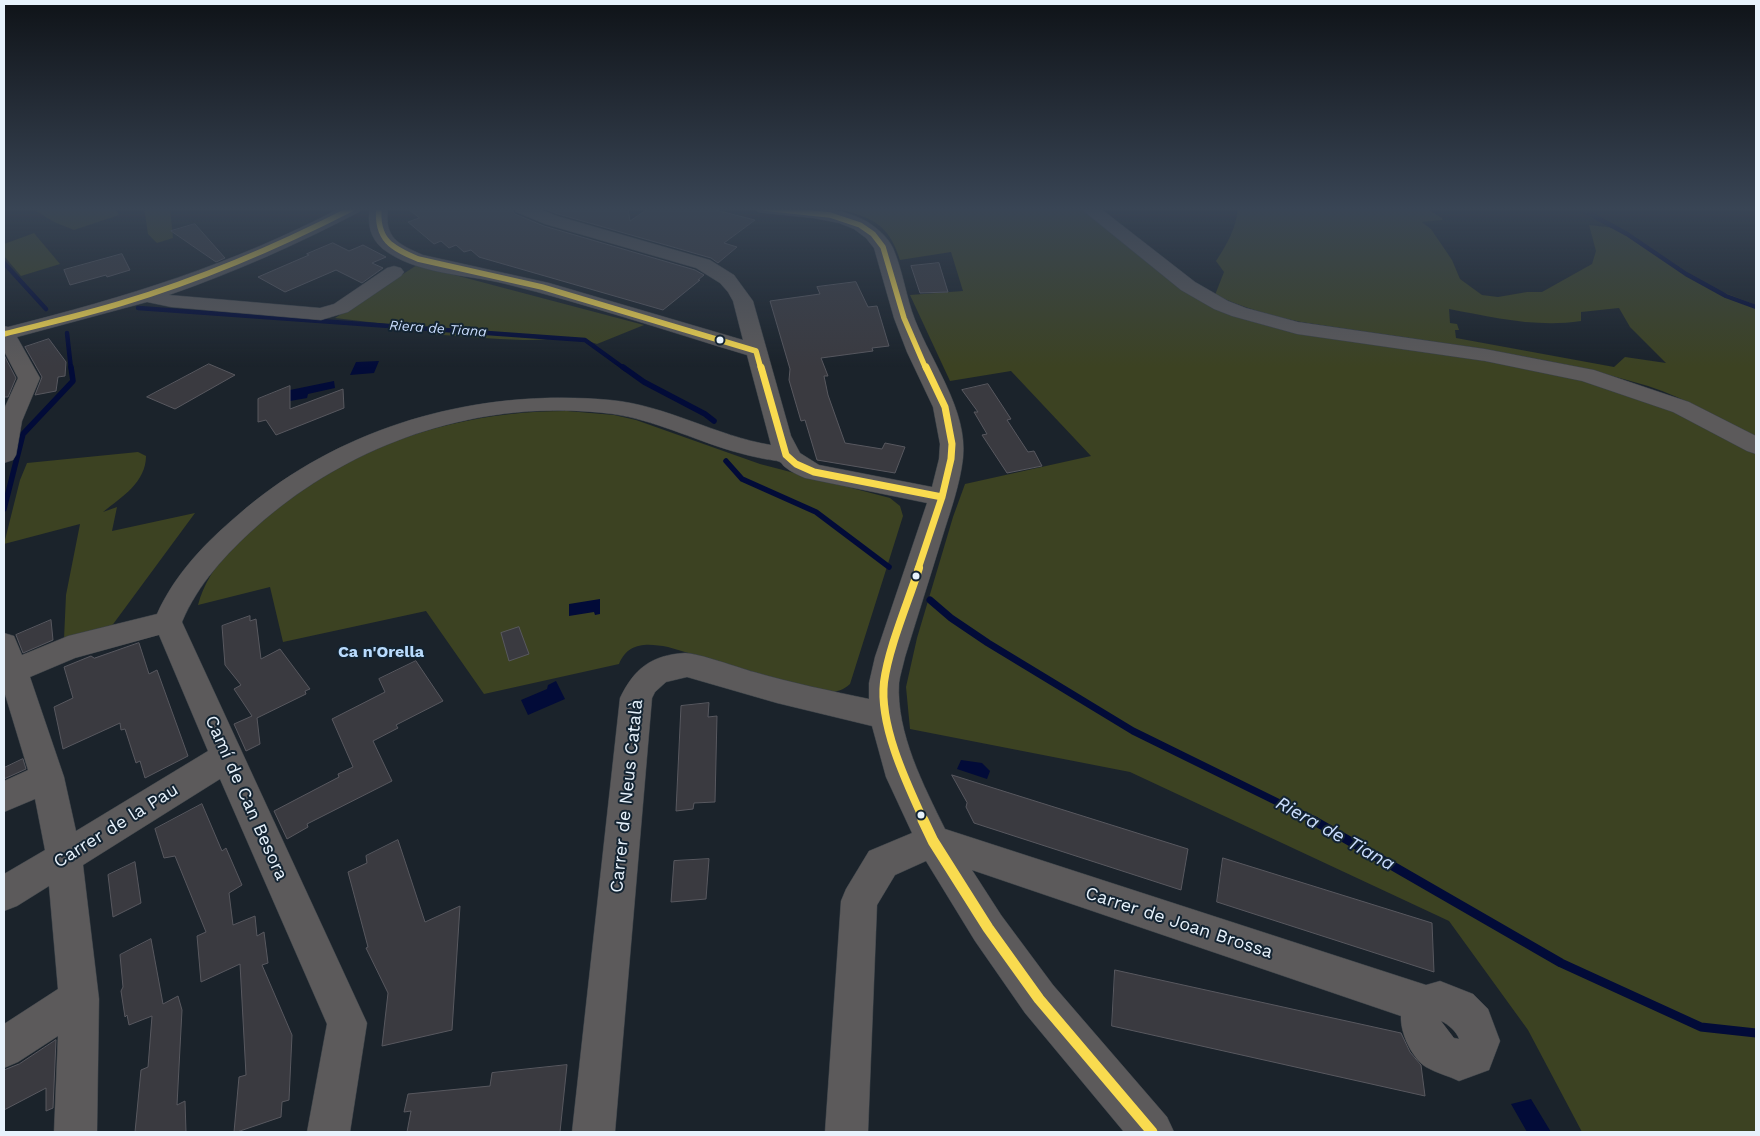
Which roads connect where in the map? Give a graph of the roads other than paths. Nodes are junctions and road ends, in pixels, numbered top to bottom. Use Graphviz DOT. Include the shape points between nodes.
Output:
graph roads {
  1 [pos="240,261"];
  2 [pos="429,261"];
  3 [pos="695,261"];
  4 [pos="887,261"];
  5 [pos="1156,261"];
  6 [pos="394,272"];
  7 [pos="147,296"];
  8 [pos="4,333"];
  9 [pos="756,351"];
  10 [pos="1756,446"];
  11 [pos="4,455"];
  12 [pos="786,455"];
  13 [pos="942,497"];
  14 [pos="168,622"];
  15 [pos="8,658"];
  16 [pos="885,716"];
  17 [pos="227,757"];
  18 [pos="47,777"];
  19 [pos="4,797"];
  20 [pos="933,841"];
  21 [pos="64,858"];
  22 [pos="4,894"];
  23 [pos="79,999"];
  24 [pos="1426,1005"];
  25 [pos="13,1042"];
  26 [pos="75,1132"];
  27 [pos="329,1132"];
  28 [pos="593,1132"];
  29 [pos="846,1132"];
  30 [pos="1152,1132"];
  1 -- 7 [label="street"];
  2 -- 9 [label="street" via="510,279"];
  3 -- 9 [label="street" via="715,270 736,289 743,301"];
  4 -- 13 [label="street" via="904,318 941,398 950,428 951,459"];
  5 -- 10 [label="street" via="1188,286 1239,312 1297,328 1485,355 1586,375 1681,408"];
  6 -- 7 [label="street" via="341,308 321,314 171,301"];
  7 -- 8 [label="street"];
  8 -- 11 [label="street" via="29,378 10,421"];
  9 -- 12 [label="street"];
  12 -- 13 [label="street" via="796,464 814,472"];
  12 -- 14 [label="street" via="763,453 640,411 597,405 516,404 434,419 336,457 278,493 240,526 190,580 176,601"];
  13 -- 16 [label="street" via="890,657 884,683"];
  14 -- 15 [label="street" via="68,648"];
  14 -- 17 [label="street, Camí de Can Besora"];
  15 -- 18 [label="street"];
  16 -- 20 [label="street" via="903,777"];
  16 -- 28 [label="street, Carrer de Neus Català" via="778,691 686,664 652,674 640,686 636,698"];
  17 -- 21 [label="street, Carrer de la Pau"];
  17 -- 27 [label="street, Camí de Can Besora" via="347,1023"];
  18 -- 19 [label="street"];
  18 -- 21 [label="street"];
  20 -- 24 [label="street, Carrer de Joan Brossa"];
  20 -- 29 [label="street" via="882,863 858,901"];
  20 -- 30 [label="street" via="988,928 1040,999"];
  21 -- 22 [label="street, Carrer de la Pau"];
  21 -- 23 [label="street"];
  23 -- 25 [label="street"];
  23 -- 26 [label="street"];
}
